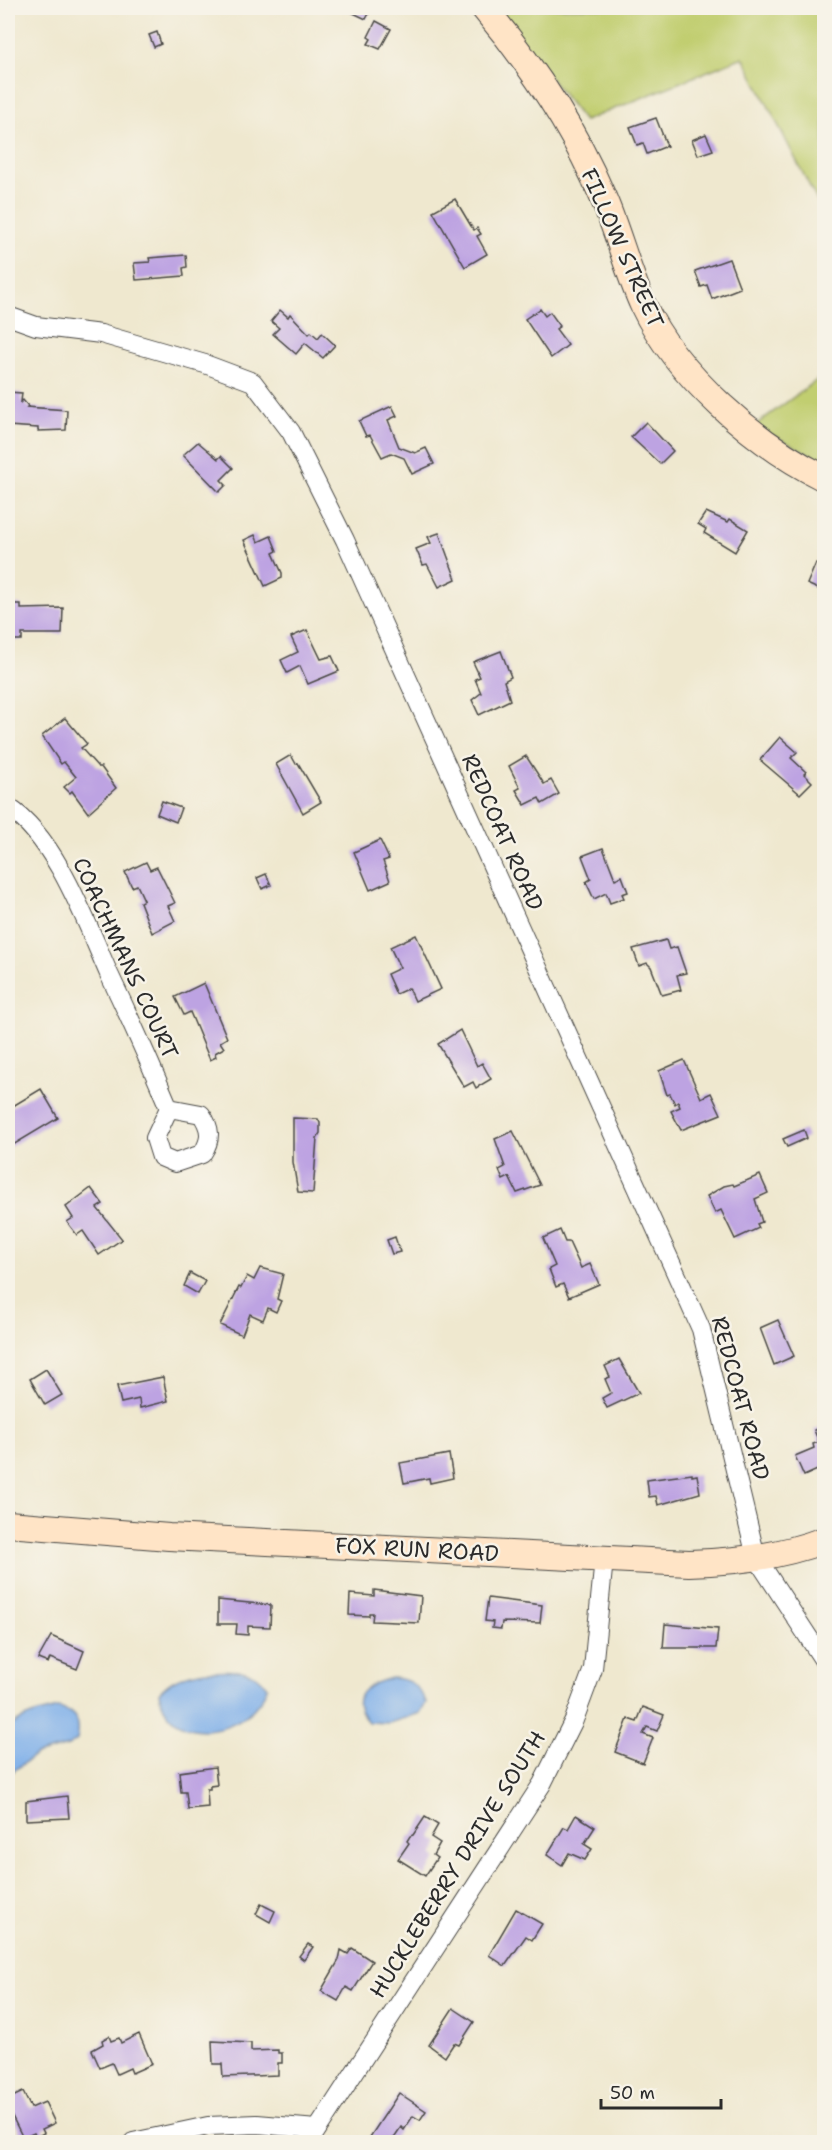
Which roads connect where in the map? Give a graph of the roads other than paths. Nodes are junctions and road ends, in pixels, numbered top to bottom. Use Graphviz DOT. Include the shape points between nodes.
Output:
graph roads {
  1 [pos="484,8"];
  2 [pos="8,316"];
  3 [pos="825,478"];
  4 [pos="8,807"];
  5 [pos="169,1108"];
  6 [pos="8,1524"];
  7 [pos="825,1540"];
  8 [pos="756,1557"];
  9 [pos="604,1559"];
  10 [pos="825,1662"];
  11 [pos="313,2136"];
  12 [pos="133,2142"];
  1 -- 3 [label="street, FILLOW STREET" via="514,43 568,128 602,195 644,308 669,348 744,427 795,463"];
  2 -- 8 [label="street, REDCOAT ROAD" via="36,326 101,334 253,382 291,432 345,540 701,1329"];
  4 -- 5 [label="street, COACHMANS COURT" via="25,818 66,877"];
  6 -- 9 [label="street, FOX RUN ROAD" via="169,1537"];
  7 -- 8 [label="street, FOX RUN ROAD"];
  8 -- 9 [label="street, FOX RUN ROAD" via="689,1563"];
  8 -- 10 [label="street, REDCOAT ROAD"];
  9 -- 11 [label="street, HUCKLEBERRY DRIVE SOUTH" via="593,1669 574,1720 542,1784"];
  11 -- 12 [label="street" via="257,2124 208,2126"];
}
